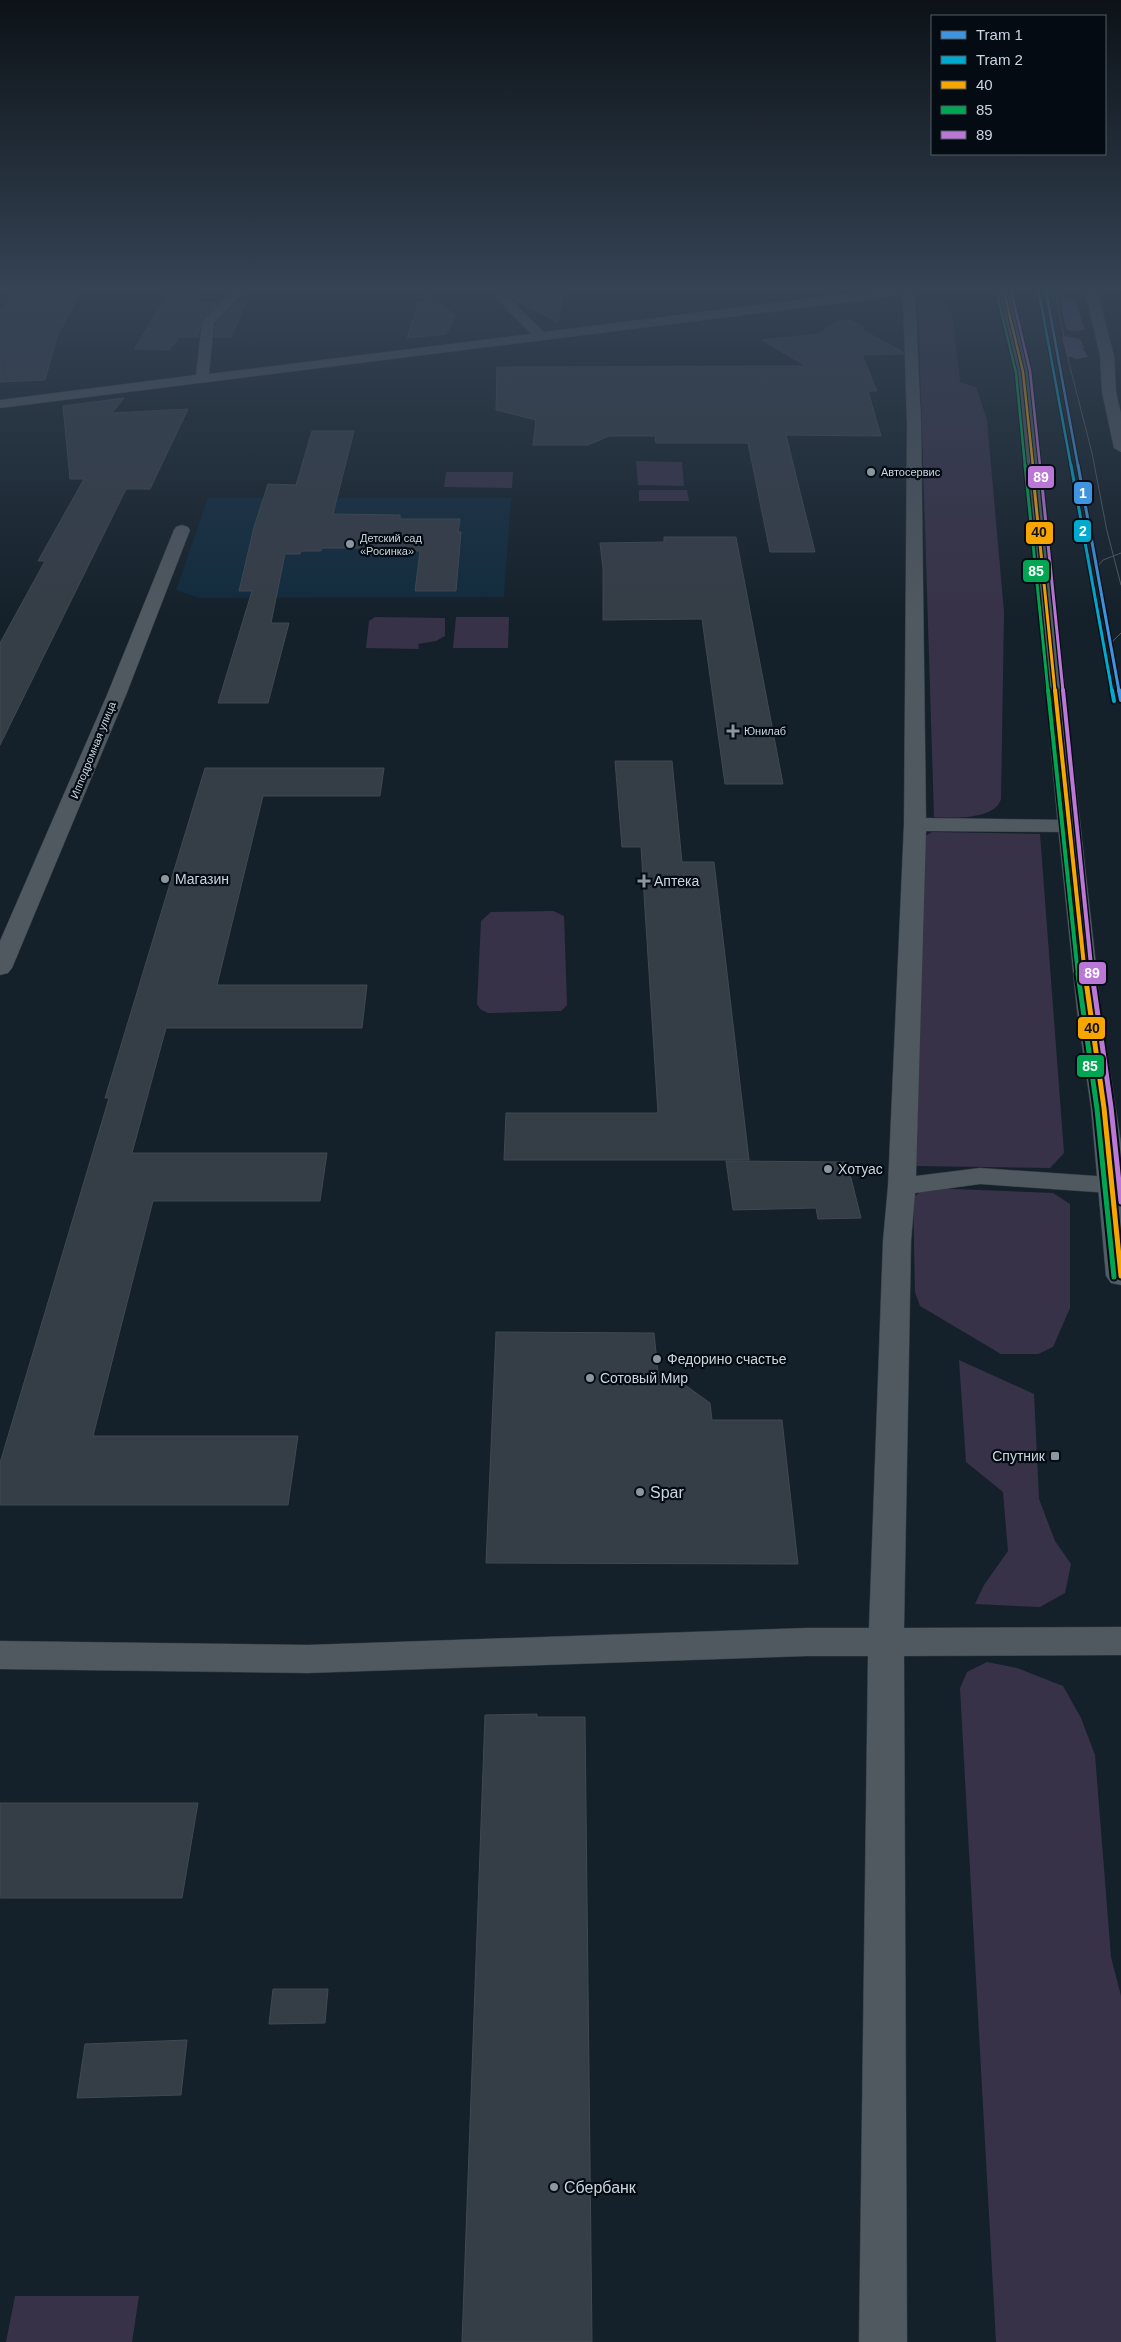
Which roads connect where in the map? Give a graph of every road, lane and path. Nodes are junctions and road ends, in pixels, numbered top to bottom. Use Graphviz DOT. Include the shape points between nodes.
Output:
graph roads {
  1 [pos="70,395"];
  2 [pos="913,395"];
  3 [pos="1026,395"];
  4 [pos="1110,395"];
  5 [pos="0,404"];
  6 [pos="1121,448"];
  7 [pos="182,530"];
  8 [pos="915,824"];
  9 [pos="1069,826"];
  10 [pos="0,968"];
  11 [pos="1110,1185"];
  12 [pos="902,1186"];
  13 [pos="1121,1276"];
  14 [pos="1121,1641"];
  15 [pos="886,1643"];
  16 [pos="0,1655"];
  17 [pos="883,2342"];
  1 -- 5 [label="street"];
  2 -- 8 [label="street"];
  3 -- 9 [label="main road"];
  4 -- 6 [label="street"];
  7 -- 10 [label="street, Ипподромная улица" via="93,753"];
  8 -- 9 [label="street"];
  8 -- 12 [label="street"];
  9 -- 11 [label="main road" via="1089,1010 1104,1108"];
  11 -- 12 [label="street" via="980,1176"];
  11 -- 13 [label="main road"];
  12 -- 15 [label="street" via="896,1250"];
  14 -- 15 [label="street"];
  15 -- 16 [label="street" via="807,1642 308,1659"];
  15 -- 17 [label="street"];
}
